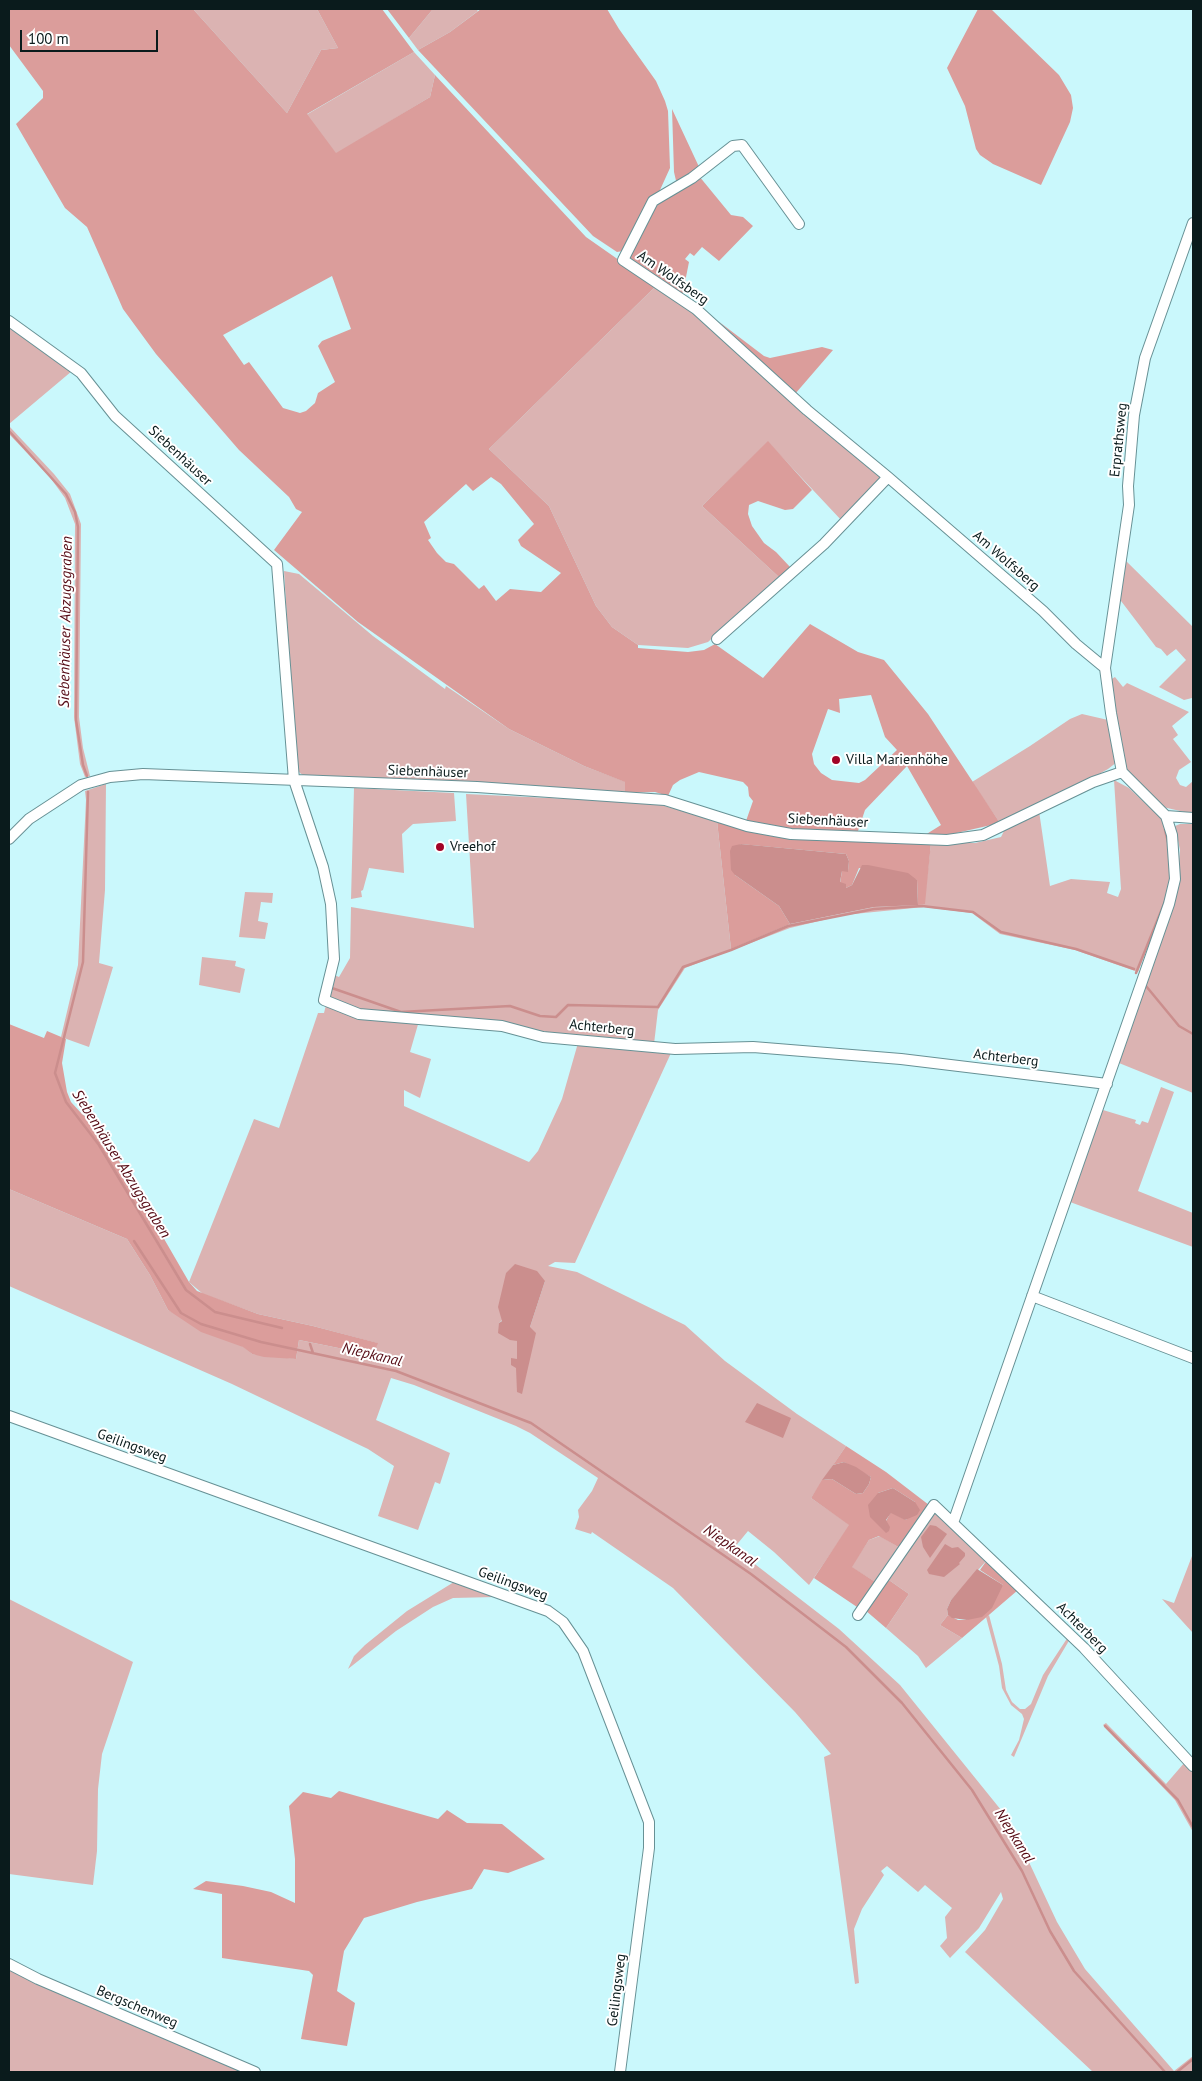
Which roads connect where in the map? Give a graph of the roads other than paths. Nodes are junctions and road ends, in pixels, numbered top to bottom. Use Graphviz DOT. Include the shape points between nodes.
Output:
graph roads {
  1 [pos="1193,223"];
  2 [pos="799,224"];
  3 [pos="9,320"];
  4 [pos="888,477"];
  5 [pos="717,639"];
  6 [pos="1105,668"];
  7 [pos="1122,772"];
  8 [pos="294,780"];
  9 [pos="1166,816"];
  10 [pos="1193,818"];
  11 [pos="9,839"];
  12 [pos="1107,1084"];
  13 [pos="1032,1296"];
  14 [pos="1193,1358"];
  15 [pos="9,1416"];
  16 [pos="953,1523"];
  17 [pos="858,1615"];
  18 [pos="1189,1762"];
  19 [pos="9,1964"];
  20 [pos="255,2072"];
  21 [pos="620,2072"];
  1 -- 6 [label="street, Erprathsweg" via="1145,358 1134,416 1129,505"];
  2 -- 4 [label="street, Am Wolfsberg" via="742,145 733,146 692,178 653,201 623,260 696,309 807,410"];
  3 -- 8 [label="street, Siebenhäuser" via="80,373 115,416 277,564"];
  4 -- 5 [label="street" via="824,544"];
  4 -- 6 [label="street, Am Wolfsberg"];
  6 -- 7 [label="street, Erprathsweg"];
  7 -- 8 [label="street, Siebenhäuser" via="1093,782 983,835 947,840 791,834 747,826 665,800 477,787"];
  7 -- 9 [label="street"];
  8 -- 11 [label="street" via="143,774 110,776 81,785 51,803"];
  8 -- 12 [label="street, Achterberg" via="323,867 331,904 334,959 324,1000 358,1014 502,1026 553,1038 675,1049 753,1047 891,1058"];
  9 -- 10 [label="street"];
  9 -- 12 [label="street" via="1172,835 1175,879"];
  12 -- 13 [label="street"];
  13 -- 14 [label="street"];
  13 -- 16 [label="street"];
  15 -- 21 [label="street, Geilingsweg" via="548,1611 563,1622 583,1651 649,1822 649,1848"];
  16 -- 17 [label="street, Achterberg" via="934,1505"];
  16 -- 18 [label="street, Achterberg" via="1084,1648"];
  19 -- 20 [label="street, Bergschenweg"];
}
